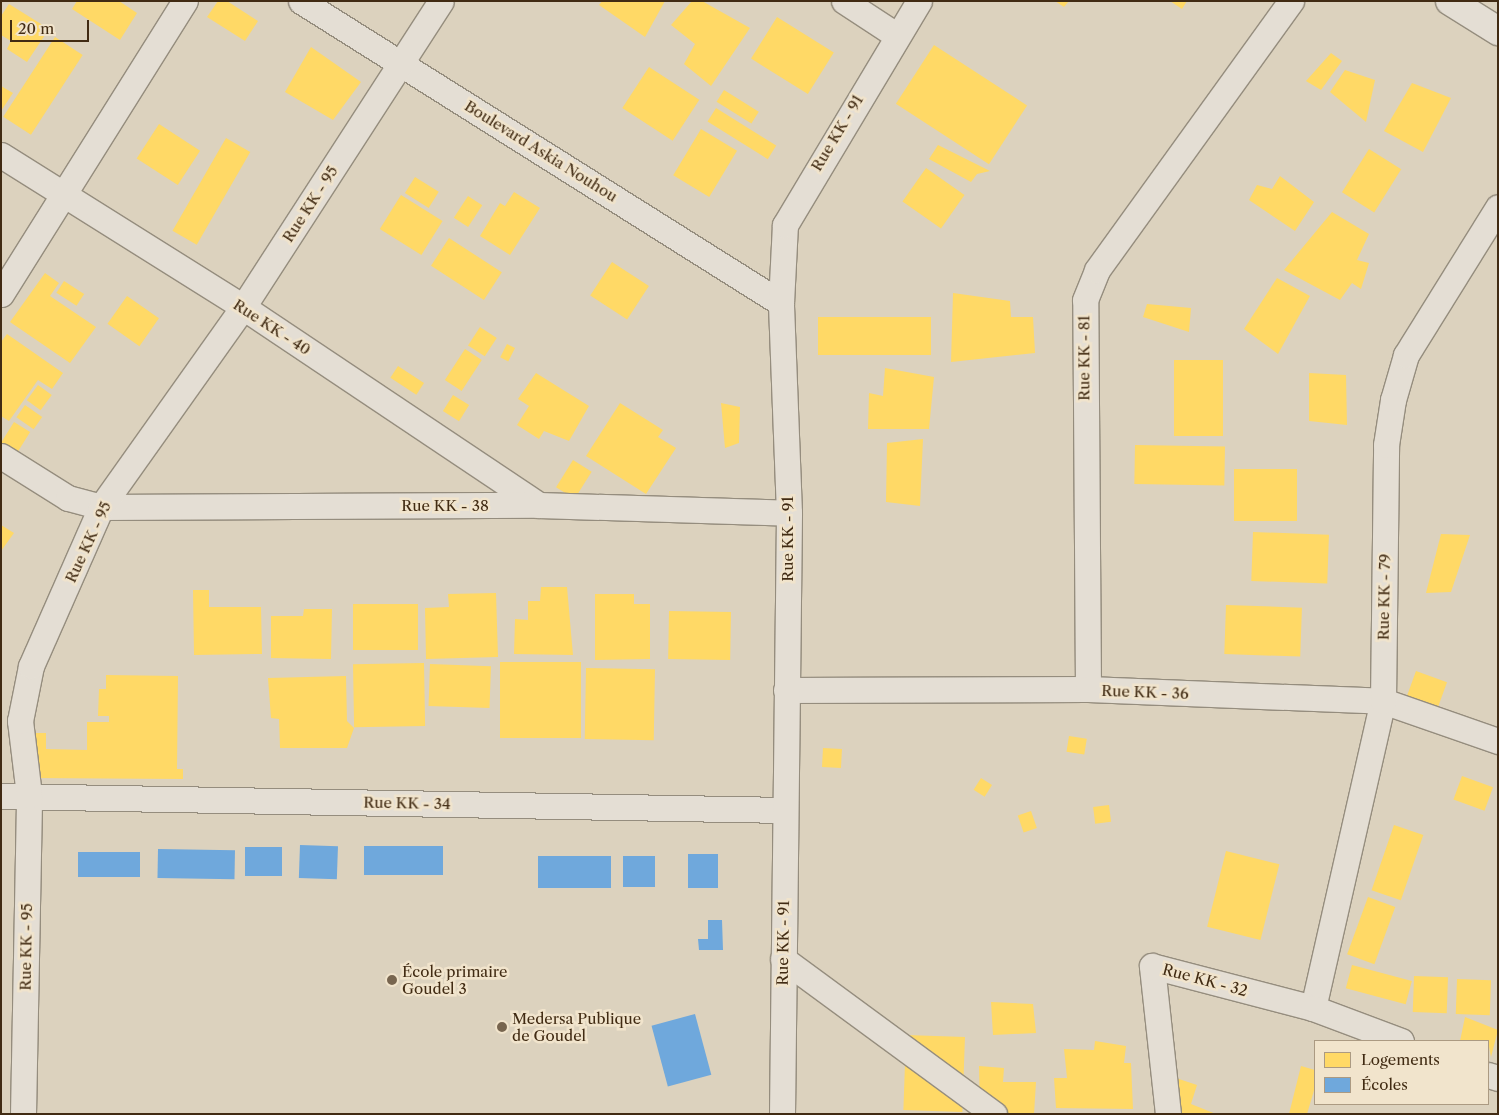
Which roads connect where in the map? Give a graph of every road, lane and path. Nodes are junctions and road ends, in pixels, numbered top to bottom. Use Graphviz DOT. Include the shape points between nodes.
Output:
graph roads {
  1 [pos="185,1"];
  2 [pos="301,1"];
  3 [pos="442,1"];
  4 [pos="844,1"];
  5 [pos="919,1"];
  6 [pos="1291,1"];
  7 [pos="1450,1"];
  8 [pos="1498,31"];
  9 [pos="896,35"];
  10 [pos="402,63"];
  11 [pos="1,155"];
  12 [pos="63,198"];
  13 [pos="1498,207"];
  14 [pos="1,294"];
  15 [pos="781,303"];
  16 [pos="243,307"];
  17 [pos="1,456"];
  18 [pos="539,505"];
  19 [pos="102,507"];
  20 [pos="789,513"];
  21 [pos="786,690"];
  22 [pos="1088,690"];
  23 [pos="1383,701"];
  24 [pos="1498,741"];
  25 [pos="29,795"];
  26 [pos="1,796"];
  27 [pos="785,810"];
  28 [pos="783,959"];
  29 [pos="1313,1008"];
  30 [pos="1398,1040"];
  31 [pos="23,1114"];
  32 [pos="782,1114"];
  33 [pos="994,1114"];
  34 [pos="1168,1114"];
  1 -- 12 [label="street"];
  2 -- 10 [label="street, Boulevard Askia Nouhou"];
  3 -- 10 [label="street, Rue KK - 95"];
  4 -- 9 [label="street"];
  5 -- 9 [label="street, Rue KK - 91"];
  6 -- 22 [label="street, Rue KK - 81" via="1097,270 1085,300"];
  7 -- 8 [label="street"];
  9 -- 15 [label="street, Rue KK - 91" via="788,217 781,258"];
  10 -- 15 [label="street, Boulevard Askia Nouhou"];
  10 -- 16 [label="street, Rue KK - 95"];
  11 -- 12 [label="street, Rue KK - 40"];
  12 -- 14 [label="street"];
  12 -- 16 [label="street, Rue KK - 40"];
  13 -- 23 [label="street, Rue KK - 79" via="1406,355 1393,400 1386,445"];
  15 -- 20 [label="street, Rue KK - 91"];
  16 -- 18 [label="street, Rue KK - 40"];
  16 -- 19 [label="street, Rue KK - 95"];
  17 -- 19 [label="street, Rue KK - 38" via="68,498"];
  18 -- 19 [label="street, Rue KK - 38"];
  18 -- 20 [label="street, Rue KK - 38"];
  19 -- 25 [label="street, Rue KK - 95" via="23,691 20,721"];
  20 -- 21 [label="street, Rue KK - 91"];
  21 -- 22 [label="street, Rue KK - 36"];
  21 -- 27 [label="street, Rue KK - 91"];
  22 -- 23 [label="street, Rue KK - 36"];
  23 -- 24 [label="street, Rue KK - 36"];
  23 -- 29 [label="street, Rue KK - 79"];
  25 -- 26 [label="street, Rue KK - 34"];
  25 -- 27 [label="street, Rue KK - 34"];
  25 -- 31 [label="street, Rue KK - 95"];
  27 -- 28 [label="street, Rue KK - 91"];
  28 -- 32 [label="street, Rue KK - 91"];
  28 -- 33 [label="street"];
  29 -- 30 [label="street, Rue KK - 32"];
  29 -- 34 [label="street, Rue KK - 32" via="1152,966"];
}
